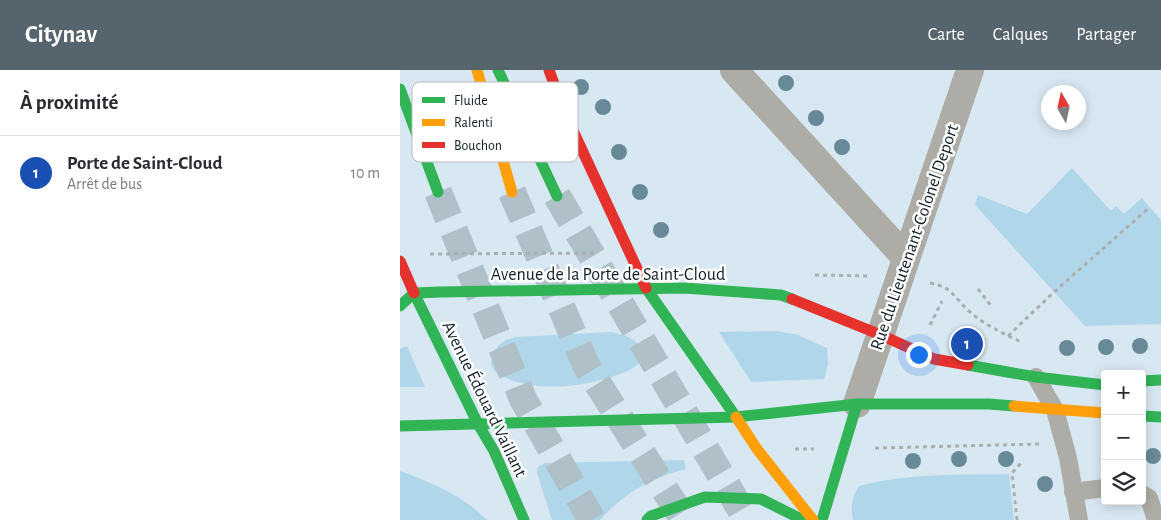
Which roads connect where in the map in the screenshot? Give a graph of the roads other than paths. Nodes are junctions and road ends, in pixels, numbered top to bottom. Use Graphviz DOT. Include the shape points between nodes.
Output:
graph roads {
  1 [pos="498,70"];
  2 [pos="550,70"];
  3 [pos="734,70"];
  4 [pos="970,70"];
  5 [pos="504,82"];
  6 [pos="554,82"];
  7 [pos="400,89"];
  8 [pos="412,122"];
  9 [pos="578,141"];
  10 [pos="427,162"];
  11 [pos="503,162"];
  12 [pos="541,162"];
  13 [pos="438,192"];
  14 [pos="512,192"];
  15 [pos="557,196"];
  16 [pos="906,258"];
  17 [pos="400,261"];
  18 [pos="646,288"];
  19 [pos="407,290"];
  20 [pos="400,306"];
  21 [pos="881,335"];
  22 [pos="1036,377"];
  23 [pos="1161,380"];
  24 [pos="1146,381"];
  25 [pos="1101,385"];
  26 [pos="857,404"];
  27 [pos="1055,410"];
  28 [pos="1101,413"];
  29 [pos="1146,416"];
  30 [pos="736,417"];
  31 [pos="1161,417"];
  32 [pos="478,424"];
  33 [pos="400,426"];
  34 [pos="1101,488"];
  35 [pos="1073,492"];
  36 [pos="1146,496"];
  37 [pos="524,520"];
  38 [pos="647,520"];
  39 [pos="804,520"];
  40 [pos="813,520"];
  41 [pos="822,520"];
  42 [pos="1079,520"];
  43 [pos="1156,520"];
  1 -- 5 [label="main road"];
  2 -- 6 [label="main road"];
  3 -- 16 [label="street"];
  4 -- 16 [label="street, Rue du Lieutenant-Colonel Deport"];
  7 -- 8 [label="main road"];
  9 -- 18 [label="main road"];
  10 -- 13 [label="main road"];
  11 -- 14 [label="main road"];
  12 -- 15 [label="main road"];
  16 -- 21 [label="street, Rue du Lieutenant-Colonel Deport"];
  17 -- 19 [label="main road, Avenue Édouard Vaillant"];
  18 -- 19 [label="main road, Avenue de la Porte de Saint-Cloud"];
  18 -- 21 [label="main road, Avenue de la Porte de Saint-Cloud" via="781,295"];
  18 -- 30 [label="main road"];
  19 -- 20 [label="main road"];
  19 -- 32 [label="main road, Avenue Édouard Vaillant"];
  21 -- 22 [label="main road, Avenue de la Porte de Saint-Cloud" via="934,359"];
  21 -- 26 [label="street, Rue du Lieutenant-Colonel Deport"];
  22 -- 25 [label="main road, Avenue de la Porte de Saint-Cloud"];
  22 -- 27 [label="lane"];
  23 -- 24 [label="main road"];
  26 -- 27 [label="main road" via="990,404"];
  26 -- 30 [label="main road"];
  26 -- 41 [label="main road"];
  27 -- 28 [label="main road"];
  27 -- 35 [label="lane"];
  29 -- 31 [label="main road"];
  30 -- 32 [label="main road"];
  30 -- 40 [label="main road"];
  32 -- 33 [label="main road"];
  32 -- 37 [label="main road, Avenue Édouard Vaillant" via="494,451"];
  34 -- 35 [label="lane"];
  35 -- 42 [label="lane"];
  36 -- 43 [label="lane"];
  38 -- 39 [label="main road" via="705,497 761,500"];
}
